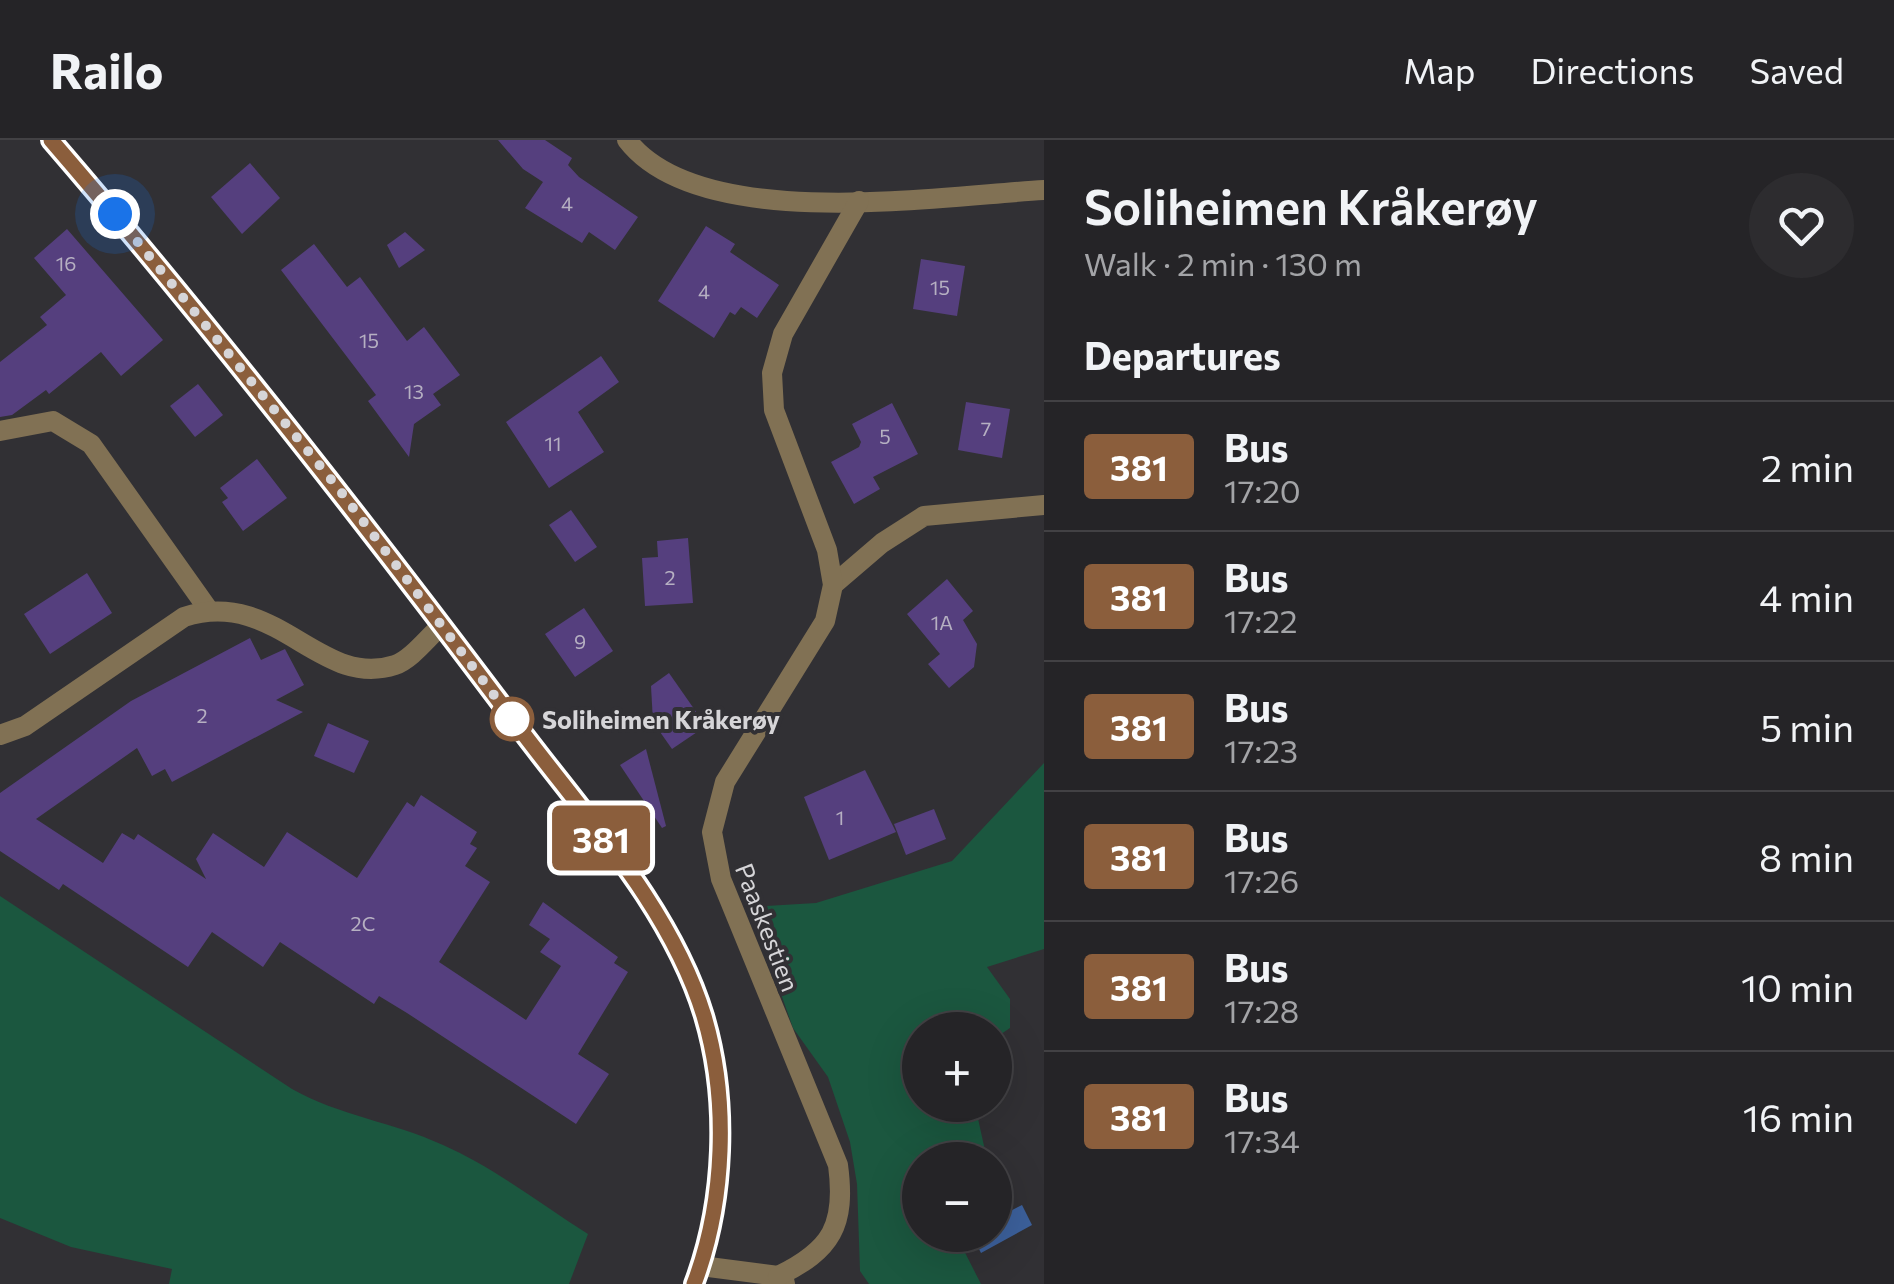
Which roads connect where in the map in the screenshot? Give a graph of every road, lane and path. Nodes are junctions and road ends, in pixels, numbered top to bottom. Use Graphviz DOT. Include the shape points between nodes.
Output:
graph roads {
  1 [pos="52,140"];
  2 [pos="627,140"];
  3 [pos="1044,190"];
  4 [pos="859,200"];
  5 [pos="0,431"];
  6 [pos="1044,505"];
  7 [pos="833,585"];
  8 [pos="208,609"];
  9 [pos="442,625"];
  10 [pos="0,735"];
  11 [pos="697,1275"];
  12 [pos="782,1280"];
  1 -- 9 [label="street" via="178,286"];
  2 -- 4 [label="street" via="692,184 767,202"];
  3 -- 4 [label="street"];
  4 -- 7 [label="street" via="783,334 772,373 774,410 827,550"];
  5 -- 8 [label="street" via="53,421 91,444"];
  6 -- 7 [label="street" via="924,516"];
  7 -- 12 [label="street, Paaskestien" via="824,621 724,782 712,832 720,879 838,1165 842,1194 828,1243"];
  8 -- 9 [label="street" via="265,620 351,668 394,666"];
  8 -- 10 [label="street" via="184,617 25,726"];
  9 -- 11 [label="street" via="658,918 703,1014 720,1114 718,1165"];
  11 -- 12 [label="street"];
}
